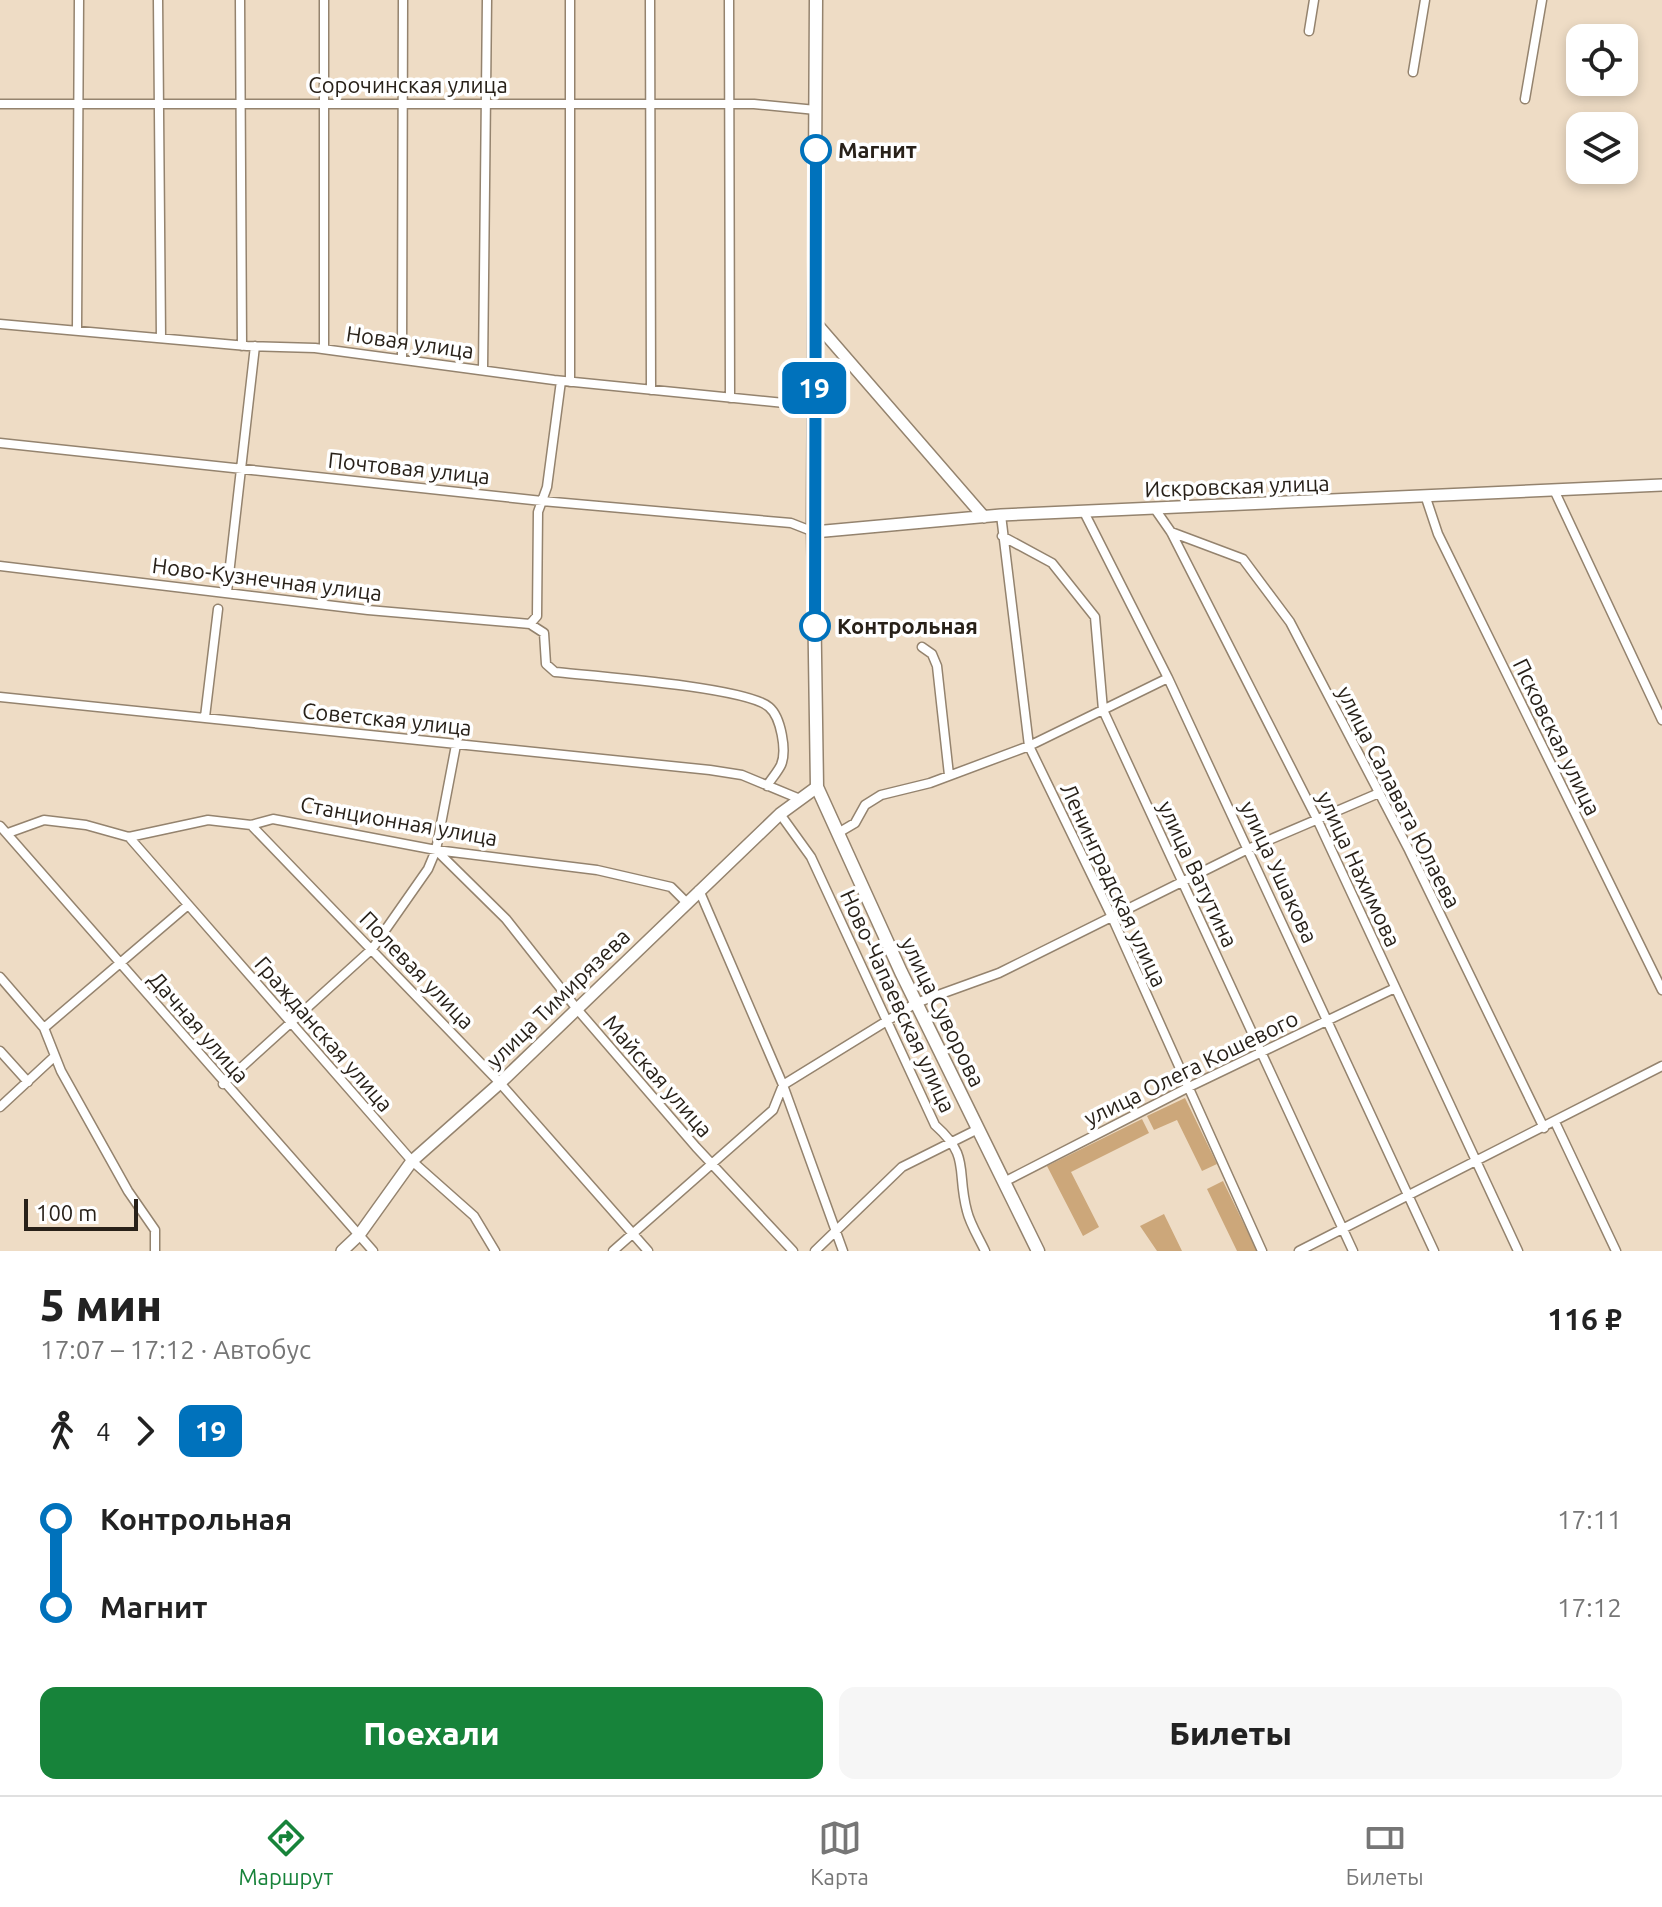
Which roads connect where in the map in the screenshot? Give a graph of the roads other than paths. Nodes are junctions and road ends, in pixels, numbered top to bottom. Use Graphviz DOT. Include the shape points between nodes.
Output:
graph roads {
  1 [pos="79,0"];
  2 [pos="158,0"];
  3 [pos="240,0"];
  4 [pos="324,0"];
  5 [pos="403,0"];
  6 [pos="487,0"];
  7 [pos="570,0"];
  8 [pos="650,0"];
  9 [pos="729,0"];
  10 [pos="816,0"];
  11 [pos="1314,0"];
  12 [pos="1425,0"];
  13 [pos="1542,0"];
  14 [pos="1309,31"];
  15 [pos="1413,72"];
  16 [pos="1525,99"];
  17 [pos="158,101"];
  18 [pos="79,102"];
  19 [pos="239,102"];
  20 [pos="325,102"];
  21 [pos="403,103"];
  22 [pos="486,103"];
  23 [pos="570,103"];
  24 [pos="0,104"];
  25 [pos="649,104"];
  26 [pos="727,104"];
  27 [pos="816,110"];
  28 [pos="815,322"];
  29 [pos="0,324"];
  30 [pos="77,329"];
  31 [pos="161,338"];
  32 [pos="242,346"];
  33 [pos="255,346"];
  34 [pos="324,349"];
  35 [pos="402,359"];
  36 [pos="483,370"];
  37 [pos="566,381"];
  38 [pos="651,390"];
  39 [pos="730,398"];
  40 [pos="814,406"];
  41 [pos="0,443"];
  42 [pos="241,468"];
  43 [pos="1662,485"];
  44 [pos="1555,492"];
  45 [pos="1426,498"];
  46 [pos="542,501"];
  47 [pos="1155,509"];
  48 [pos="1084,512"];
  49 [pos="1001,515"];
  50 [pos="984,517"];
  51 [pos="814,532"];
  52 [pos="1171,532"];
  53 [pos="1002,536"];
  54 [pos="0,566"];
  55 [pos="227,592"];
  56 [pos="218,609"];
  57 [pos="530,624"];
  58 [pos="922,647"];
  59 [pos="1168,678"];
  60 [pos="0,697"];
  61 [pos="1103,710"];
  62 [pos="205,717"];
  63 [pos="1662,720"];
  64 [pos="456,745"];
  65 [pos="1029,746"];
  66 [pos="949,775"];
  67 [pos="767,786"];
  68 [pos="817,787"];
  69 [pos="1379,793"];
  70 [pos="800,799"];
  71 [pos="780,814"];
  72 [pos="1316,817"];
  73 [pos="251,825"];
  74 [pos="0,826"];
  75 [pos="8,833"];
  76 [pos="838,833"];
  77 [pos="129,837"];
  78 [pos="1248,849"];
  79 [pos="436,850"];
  80 [pos="1180,881"];
  81 [pos="699,890"];
  82 [pos="686,902"];
  83 [pos="188,905"];
  84 [pos="1112,917"];
  85 [pos="372,949"];
  86 [pos="120,963"];
  87 [pos="0,977"];
  88 [pos="1395,988"];
  89 [pos="1662,990"];
  90 [pos="916,1003"];
  91 [pos="577,1009"];
  92 [pos="1328,1020"];
  93 [pos="886,1022"];
  94 [pos="289,1023"];
  95 [pos="44,1028"];
  96 [pos="0,1051"];
  97 [pos="1262,1052"];
  98 [pos="55,1056"];
  99 [pos="1662,1066"];
  100 [pos="28,1082"];
  101 [pos="500,1083"];
  102 [pos="223,1084"];
  103 [pos="783,1085"];
  104 [pos="1189,1087"];
  105 [pos="0,1107"];
  106 [pos="1555,1122"];
  107 [pos="1544,1128"];
  108 [pos="978,1129"];
  109 [pos="953,1142"];
  110 [pos="412,1161"];
  111 [pos="1475,1164"];
  112 [pos="711,1165"];
  113 [pos="1004,1182"];
  114 [pos="1408,1198"];
  115 [pos="1343,1229"];
  116 [pos="836,1230"];
  117 [pos="632,1234"];
  118 [pos="359,1235"];
  119 [pos="155,1251"];
  120 [pos="342,1251"];
  121 [pos="373,1251"];
  122 [pos="495,1251"];
  123 [pos="613,1251"];
  124 [pos="648,1251"];
  125 [pos="793,1251"];
  126 [pos="815,1251"];
  127 [pos="843,1251"];
  128 [pos="985,1251"];
  129 [pos="1038,1251"];
  130 [pos="1262,1251"];
  131 [pos="1299,1251"];
  132 [pos="1353,1251"];
  133 [pos="1434,1251"];
  134 [pos="1518,1251"];
  135 [pos="1616,1251"];
  1 -- 18 [label="street"];
  2 -- 17 [label="street"];
  3 -- 19 [label="street"];
  4 -- 20 [label="street"];
  5 -- 21 [label="street"];
  6 -- 22 [label="street"];
  7 -- 23 [label="street"];
  8 -- 25 [label="street"];
  9 -- 26 [label="street"];
  10 -- 27 [label="main road"];
  11 -- 14 [label="street"];
  12 -- 15 [label="street"];
  13 -- 16 [label="street"];
  17 -- 18 [label="street, Сорочинская улица"];
  17 -- 19 [label="street, Сорочинская улица"];
  17 -- 31 [label="street"];
  18 -- 24 [label="street, Сорочинская улица"];
  18 -- 30 [label="street"];
  19 -- 20 [label="street, Сорочинская улица"];
  19 -- 32 [label="street"];
  20 -- 21 [label="street, Сорочинская улица"];
  20 -- 34 [label="street"];
  21 -- 22 [label="street, Сорочинская улица"];
  21 -- 35 [label="street"];
  22 -- 23 [label="street, Сорочинская улица"];
  22 -- 36 [label="street"];
  23 -- 25 [label="street, Сорочинская улица"];
  23 -- 37 [label="street"];
  25 -- 26 [label="street, Сорочинская улица"];
  25 -- 38 [label="street"];
  26 -- 27 [label="street, Сорочинская улица"];
  26 -- 39 [label="street"];
  27 -- 28 [label="main road"];
  28 -- 40 [label="main road"];
  28 -- 50 [label="main road"];
  29 -- 30 [label="street, Новая улица"];
  30 -- 31 [label="street, Новая улица"];
  31 -- 32 [label="street, Новая улица"];
  32 -- 33 [label="street, Новая улица"];
  33 -- 34 [label="street, Новая улица"];
  33 -- 42 [label="street"];
  34 -- 35 [label="street, Новая улица"];
  35 -- 36 [label="street, Новая улица"];
  36 -- 37 [label="street, Новая улица"];
  37 -- 38 [label="street, Новая улица"];
  37 -- 46 [label="street"];
  38 -- 39 [label="street, Новая улица"];
  39 -- 40 [label="street, Новая улица"];
  40 -- 51 [label="main road"];
  41 -- 42 [label="street, Почтовая улица"];
  42 -- 46 [label="street, Почтовая улица"];
  42 -- 55 [label="street"];
  43 -- 44 [label="main road, Искровская улица"];
  44 -- 45 [label="main road, Искровская улица"];
  44 -- 63 [label="street"];
  45 -- 47 [label="main road, Искровская улица"];
  45 -- 89 [label="street, Псковская улица" via="1438,534"];
  46 -- 51 [label="street, Почтовая улица" via="791,523"];
  46 -- 57 [label="street" via="537,616"];
  47 -- 48 [label="main road, Искровская улица"];
  47 -- 52 [label="street, улица Нахимова"];
  48 -- 49 [label="main road, Искровская улица"];
  48 -- 59 [label="street, улица Ушакова"];
  49 -- 50 [label="main road, Искровская улица"];
  49 -- 53 [label="street, Ленинградская улица"];
  50 -- 51 [label="main road, Искровская улица"];
  51 -- 68 [label="main road"];
  52 -- 69 [label="street, улица Салавата Юлаева" via="1243,559 1290,622"];
  52 -- 72 [label="street, улица Нахимова"];
  53 -- 61 [label="street, улица Ватутина" via="1052,563 1095,617"];
  53 -- 65 [label="street, Ленинградская улица"];
  54 -- 55 [label="street, Ново-Кузнечная улица"];
  55 -- 57 [label="street, Ново-Кузнечная улица"];
  56 -- 62 [label="street"];
  57 -- 67 [label="street" via="541,627 546,664 555,672 745,696 766,704 776,714 783,755"];
  58 -- 66 [label="street" via="937,666"];
  59 -- 61 [label="street"];
  59 -- 78 [label="street, улица Ушакова"];
  60 -- 62 [label="street, Советская улица"];
  61 -- 65 [label="street"];
  61 -- 80 [label="street, улица Ватутина"];
  62 -- 64 [label="street, Советская улица"];
  64 -- 67 [label="street, Советская улица" via="710,770"];
  64 -- 79 [label="street"];
  65 -- 66 [label="street"];
  65 -- 84 [label="street, Ленинградская улица"];
  66 -- 76 [label="street" via="881,795"];
  67 -- 70 [label="street, Советская улица"];
  68 -- 70 [label="main road, улица Тимирязева"];
  68 -- 76 [label="main road, улица Суворова"];
  69 -- 72 [label="street"];
  69 -- 107 [label="street, улица Салавата Юлаева"];
  70 -- 71 [label="main road, улица Тимирязева"];
  71 -- 81 [label="main road, улица Тимирязева"];
  71 -- 93 [label="street, Ново-Чапаевская улица" via="811,857"];
  72 -- 78 [label="street"];
  72 -- 88 [label="street, улица Нахимова"];
  73 -- 77 [label="street, Станционная улица" via="208,820"];
  73 -- 79 [label="street, Станционная улица" via="273,819 307,823"];
  73 -- 85 [label="street, Полевая улица"];
  74 -- 75 [label="street, Дачная улица"];
  75 -- 77 [label="street, Станционная улица" via="44,820"];
  75 -- 86 [label="street, Дачная улица"];
  76 -- 90 [label="main road, улица Суворова"];
  77 -- 83 [label="street, Гражданская улица"];
  78 -- 80 [label="street"];
  78 -- 92 [label="street, улица Ушакова"];
  79 -- 82 [label="street, Станционная улица" via="597,870 671,887"];
  79 -- 85 [label="street"];
  79 -- 91 [label="street, Майская улица" via="506,919"];
  80 -- 84 [label="street"];
  80 -- 97 [label="street, улица Ватутина"];
  81 -- 82 [label="main road, улица Тимирязева"];
  81 -- 103 [label="street"];
  82 -- 91 [label="main road, улица Тимирязева"];
  83 -- 86 [label="street"];
  83 -- 94 [label="street, Гражданская улица"];
  84 -- 90 [label="street" via="999,973"];
  84 -- 104 [label="street, Ленинградская улица"];
  85 -- 94 [label="street"];
  85 -- 101 [label="street, Полевая улица"];
  86 -- 95 [label="street"];
  86 -- 102 [label="street, Дачная улица"];
  87 -- 95 [label="street"];
  88 -- 92 [label="street, улица Олега Кошевого"];
  88 -- 111 [label="street, улица Нахимова"];
  90 -- 93 [label="street"];
  90 -- 108 [label="main road, улица Суворова"];
  91 -- 101 [label="main road, улица Тимирязева"];
  91 -- 112 [label="street, Майская улица"];
  92 -- 97 [label="street, улица Олега Кошевого"];
  92 -- 114 [label="street, улица Ушакова"];
  93 -- 103 [label="street"];
  93 -- 109 [label="street, Ново-Чапаевская улица" via="935,1125"];
  94 -- 102 [label="street"];
  94 -- 110 [label="street, Гражданская улица"];
  95 -- 98 [label="street"];
  96 -- 100 [label="street"];
  97 -- 104 [label="street, улица Олега Кошевого"];
  97 -- 115 [label="street, улица Ватутина"];
  98 -- 100 [label="street"];
  98 -- 119 [label="street" via="155,1230"];
  99 -- 106 [label="street"];
  100 -- 105 [label="street"];
  101 -- 110 [label="main road, улица Тимирязева"];
  101 -- 117 [label="street, Полевая улица"];
  102 -- 118 [label="street, Дачная улица"];
  103 -- 112 [label="street" via="773,1110"];
  103 -- 116 [label="street"];
  104 -- 113 [label="street, улица Олега Кошевого"];
  104 -- 130 [label="street, Ленинградская улица"];
  106 -- 107 [label="street"];
  106 -- 135 [label="street"];
  107 -- 111 [label="street"];
  108 -- 109 [label="street"];
  108 -- 113 [label="main road, улица Суворова"];
  109 -- 116 [label="street" via="902,1167"];
  109 -- 128 [label="street, Ново-Чапаевская улица" via="967,1211"];
  110 -- 118 [label="main road, улица Тимирязева"];
  110 -- 122 [label="street, Гражданская улица" via="474,1216"];
  111 -- 114 [label="street"];
  111 -- 134 [label="street, улица Нахимова"];
  112 -- 117 [label="street"];
  112 -- 125 [label="street, Майская улица"];
  113 -- 129 [label="main road, улица Суворова"];
  114 -- 115 [label="street"];
  114 -- 133 [label="street, улица Ушакова"];
  115 -- 131 [label="street"];
  115 -- 132 [label="street, улица Ватутина"];
  116 -- 126 [label="street"];
  116 -- 127 [label="street"];
  117 -- 123 [label="street"];
  117 -- 124 [label="street, Полевая улица"];
  118 -- 120 [label="main road, улица Тимирязева"];
  118 -- 121 [label="street, Дачная улица"];
}
